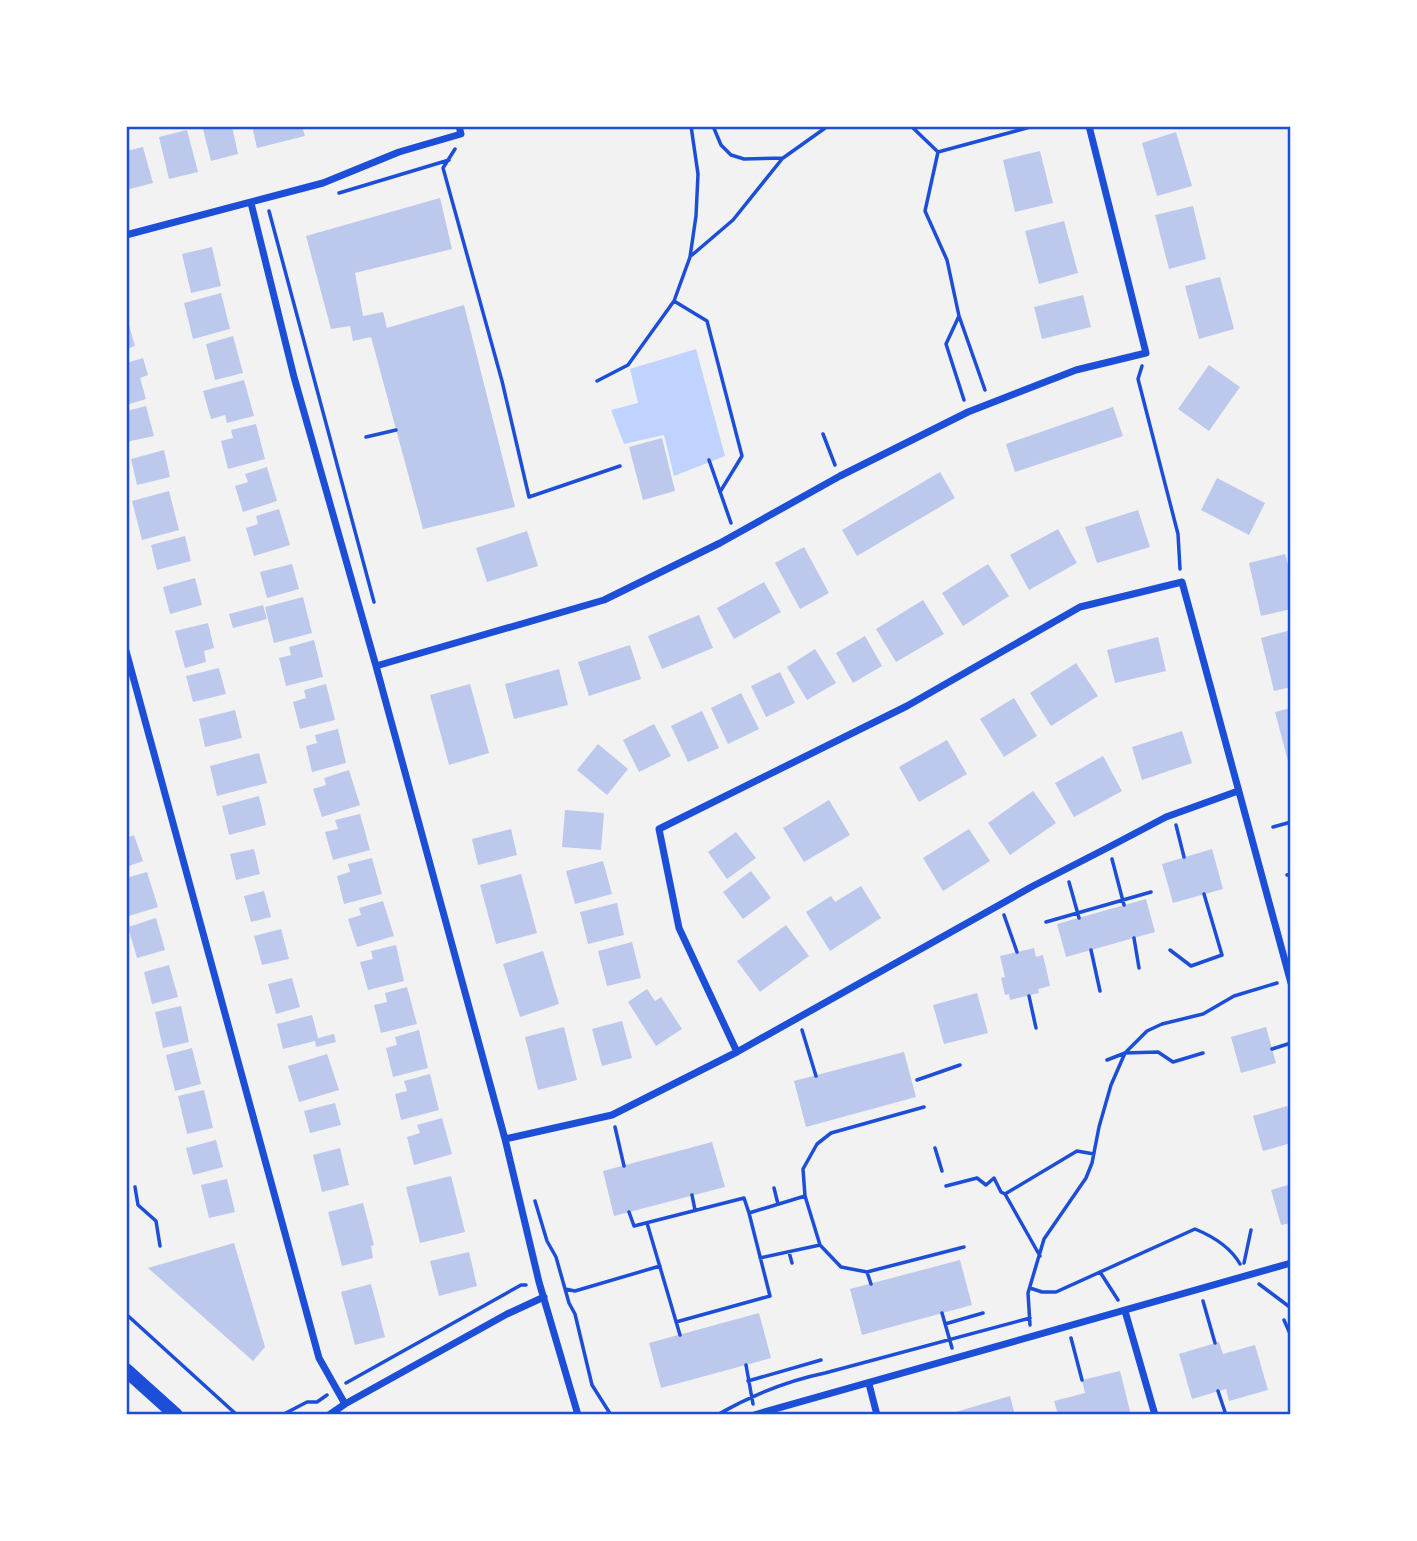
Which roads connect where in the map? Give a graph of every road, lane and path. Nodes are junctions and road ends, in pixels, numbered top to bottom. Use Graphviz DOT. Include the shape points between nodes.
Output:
graph roads {
  1 [pos="459,126"];
  2 [pos="691,126"];
  3 [pos="713,126"];
  4 [pos="828,126"];
  5 [pos="911,126"];
  6 [pos="1034,126"];
  7 [pos="1089,126"];
  8 [pos="938,152"];
  9 [pos="783,158"];
  10 [pos="443,168"];
  11 [pos="251,203"];
  12 [pos="126,235"];
  13 [pos="690,257"];
  14 [pos="674,301"];
  15 [pos="959,316"];
  16 [pos="1146,353"];
  17 [pos="597,381"];
  18 [pos="990,403"];
  19 [pos="968,412"];
  20 [pos="396,430"];
  21 [pos="823,434"];
  22 [pos="366,437"];
  23 [pos="709,460"];
  24 [pos="620,466"];
  25 [pos="840,476"];
  26 [pos="720,492"];
  27 [pos="735,535"];
  28 [pos="1182,582"];
  29 [pos="126,651"];
  30 [pos="376,666"];
  31 [pos="1238,791"];
  32 [pos="1173,815"];
  33 [pos="1291,822"];
  34 [pos="1273,827"];
  35 [pos="1109,847"];
  36 [pos="1184,857"];
  37 [pos="1066,869"];
  38 [pos="1152,892"];
  39 [pos="1204,894"];
  40 [pos="1124,900"];
  41 [pos="1000,905"];
  42 [pos="1124,905"];
  43 [pos="1078,915"];
  44 [pos="1046,922"];
  45 [pos="1134,938"];
  46 [pos="1091,950"];
  47 [pos="1170,950"];
  48 [pos="1017,952"];
  49 [pos="1139,968"];
  50 [pos="1290,981"];
  51 [pos="1100,991"];
  52 [pos="1029,996"];
  53 [pos="799,1017"];
  54 [pos="1036,1028"];
  55 [pos="1291,1043"];
  56 [pos="1272,1049"];
  57 [pos="737,1052"];
  58 [pos="1125,1053"];
  59 [pos="1203,1053"];
  60 [pos="1107,1060"];
  61 [pos="960,1065"];
  62 [pos="816,1076"];
  63 [pos="917,1080"];
  64 [pos="924,1107"];
  65 [pos="612,1115"];
  66 [pos="505,1139"];
  67 [pos="936,1148"];
  68 [pos="1094,1154"];
  69 [pos="624,1166"];
  70 [pos="942,1171"];
  71 [pos="135,1186"];
  72 [pos="946,1186"];
  73 [pos="774,1188"];
  74 [pos="1004,1194"];
  75 [pos="692,1195"];
  76 [pos="805,1196"];
  77 [pos="778,1204"];
  78 [pos="695,1210"];
  79 [pos="629,1212"];
  80 [pos="748,1213"];
  81 [pos="647,1223"];
  82 [pos="1251,1230"];
  83 [pos="820,1245"];
  84 [pos="160,1246"];
  85 [pos="964,1247"];
  86 [pos="789,1252"];
  87 [pos="1040,1256"];
  88 [pos="760,1258"];
  89 [pos="792,1263"];
  90 [pos="1291,1263"];
  91 [pos="660,1266"];
  92 [pos="867,1272"];
  93 [pos="1100,1272"];
  94 [pos="561,1274"];
  95 [pos="555,1276"];
  96 [pos="1248,1276"];
  97 [pos="871,1284"];
  98 [pos="521,1285"];
  99 [pos="1030,1288"];
  100 [pos="565,1289"];
  101 [pos="1200,1290"];
  102 [pos="544,1297"];
  103 [pos="1291,1308"];
  104 [pos="1125,1311"];
  105 [pos="942,1313"];
  106 [pos="983,1313"];
  107 [pos="126,1314"];
  108 [pos="575,1314"];
  109 [pos="567,1316"];
  110 [pos="1030,1318"];
  111 [pos="1284,1320"];
  112 [pos="676,1322"];
  113 [pos="946,1324"];
  114 [pos="1069,1327"];
  115 [pos="680,1335"];
  116 [pos="1291,1336"];
  117 [pos="1031,1338"];
  118 [pos="950,1339"];
  119 [pos="1215,1343"];
  120 [pos="821,1360"];
  121 [pos="954,1360"];
  122 [pos="746,1365"];
  123 [pos="126,1370"];
  124 [pos="356,1376"];
  125 [pos="1082,1380"];
  126 [pos="748,1381"];
  127 [pos="869,1384"];
  128 [pos="1218,1391"];
  129 [pos="751,1397"];
  130 [pos="317,1402"];
  131 [pos="345,1404"];
  132 [pos="176,1415"];
  133 [pos="237,1415"];
  134 [pos="282,1415"];
  135 [pos="329,1415"];
  136 [pos="578,1415"];
  137 [pos="717,1415"];
  138 [pos="755,1415"];
  139 [pos="877,1415"];
  140 [pos="1155,1415"];
  141 [pos="1226,1415"];
  1 -- 11 [label="street" via="461,134"];
  2 -- 13 [label="path" via="698,174"];
  3 -- 9 [label="path" via="731,155"];
  4 -- 9 [label="path"];
  5 -- 8 [label="path"];
  6 -- 8 [label="path"];
  7 -- 16 [label="street"];
  8 -- 15 [label="path" via="925,211 947,260"];
  9 -- 13 [label="path" via="733,220"];
  10 -- 24 [label="path" via="502,382 528,497"];
  11 -- 12 [label="street"];
  11 -- 30 [label="street" via="294,377"];
  13 -- 14 [label="path"];
  14 -- 17 [label="path" via="628,365"];
  14 -- 26 [label="path" via="707,321 742,456"];
  15 -- 18 [label="path"];
  15 -- 19 [label="path" via="946,344"];
  16 -- 18 [label="street" via="1076,370"];
  16 -- 28 [label="path" via="1138,379 1178,534"];
  18 -- 19 [label="street"];
  19 -- 25 [label="street"];
  20 -- 22 [label="path"];
  21 -- 25 [label="path"];
  23 -- 26 [label="path"];
  25 -- 27 [label="street"];
  26 -- 27 [label="path"];
  27 -- 30 [label="street" via="604,600"];
  28 -- 31 [label="street"];
  28 -- 57 [label="street" via="1080,607 907,706 659,829 679,928"];
  29 -- 131 [label="street" via="319,1358"];
  30 -- 66 [label="street"];
  31 -- 32 [label="street"];
  31 -- 50 [label="street"];
  32 -- 35 [label="street"];
  32 -- 36 [label="path"];
  33 -- 34 [label="path"];
  35 -- 37 [label="street"];
  35 -- 40 [label="path"];
  37 -- 41 [label="street"];
  37 -- 43 [label="path"];
  38 -- 40 [label="path"];
  39 -- 47 [label="path" via="1222,955 1191,966"];
  40 -- 42 [label="path"];
  40 -- 43 [label="path"];
  41 -- 48 [label="path"];
  41 -- 53 [label="street"];
  43 -- 44 [label="path"];
  45 -- 49 [label="path"];
  46 -- 51 [label="path"];
  50 -- 58 [label="path" via="1234,996 1203,1014 1161,1024"];
  52 -- 54 [label="path"];
  53 -- 57 [label="street"];
  53 -- 62 [label="path"];
  55 -- 56 [label="path"];
  57 -- 65 [label="street"];
  58 -- 59 [label="path" via="1158,1052 1173,1062"];
  58 -- 60 [label="path"];
  58 -- 68 [label="path" via="1111,1085"];
  61 -- 63 [label="path"];
  64 -- 76 [label="path" via="831,1133 817,1144 803,1169"];
  65 -- 66 [label="street"];
  65 -- 69 [label="path"];
  66 -- 102 [label="street"];
  67 -- 70 [label="path"];
  68 -- 74 [label="path" via="1077,1151"];
  68 -- 87 [label="path" via="1086,1178 1044,1240"];
  71 -- 84 [label="path" via="138,1205 156,1221"];
  72 -- 74 [label="path" via="977,1178 986,1185 994,1178"];
  73 -- 77 [label="path"];
  74 -- 87 [label="path"];
  75 -- 78 [label="path"];
  76 -- 77 [label="path"];
  76 -- 83 [label="path"];
  77 -- 80 [label="path"];
  78 -- 80 [label="path" via="744,1198"];
  78 -- 81 [label="path"];
  79 -- 81 [label="path" via="634,1226"];
  80 -- 88 [label="path"];
  81 -- 91 [label="path"];
  82 -- 93 [label="path" via="1243,1268 1235,1255 1195,1229"];
  83 -- 86 [label="path"];
  83 -- 92 [label="path" via="841,1267"];
  85 -- 92 [label="path"];
  86 -- 88 [label="path"];
  86 -- 89 [label="path"];
  87 -- 99 [label="path"];
  88 -- 112 [label="path" via="770,1296"];
  90 -- 96 [label="street"];
  91 -- 100 [label="path" via="575,1291"];
  91 -- 112 [label="path"];
  92 -- 97 [label="path"];
  93 -- 99 [label="path" via="1056,1292"];
  93 -- 104 [label="path"];
  94 -- 95 [label="path"];
  96 -- 101 [label="street"];
  96 -- 103 [label="path"];
  98 -- 124 [label="path"];
  99 -- 110 [label="path"];
  101 -- 104 [label="street"];
  101 -- 119 [label="path"];
  102 -- 131 [label="street"];
  102 -- 136 [label="street"];
  104 -- 114 [label="street"];
  104 -- 140 [label="street"];
  105 -- 113 [label="path"];
  106 -- 113 [label="path"];
  107 -- 133 [label="path"];
  108 -- 109 [label="path"];
  110 -- 117 [label="path"];
  110 -- 118 [label="path"];
  111 -- 116 [label="path"];
  112 -- 115 [label="path"];
  113 -- 118 [label="path"];
  114 -- 117 [label="street"];
  114 -- 125 [label="path"];
  117 -- 121 [label="street"];
  118 -- 121 [label="path"];
  118 -- 129 [label="path" via="791,1380"];
  120 -- 126 [label="path"];
  121 -- 127 [label="street"];
  122 -- 126 [label="path"];
  123 -- 132 [label="main road"];
  126 -- 129 [label="path"];
  127 -- 138 [label="street"];
  127 -- 139 [label="street"];
  128 -- 141 [label="path"];
  129 -- 137 [label="path"];
  129 -- 138 [label="path"];
  130 -- 134 [label="path"];
  131 -- 135 [label="street"];
}
